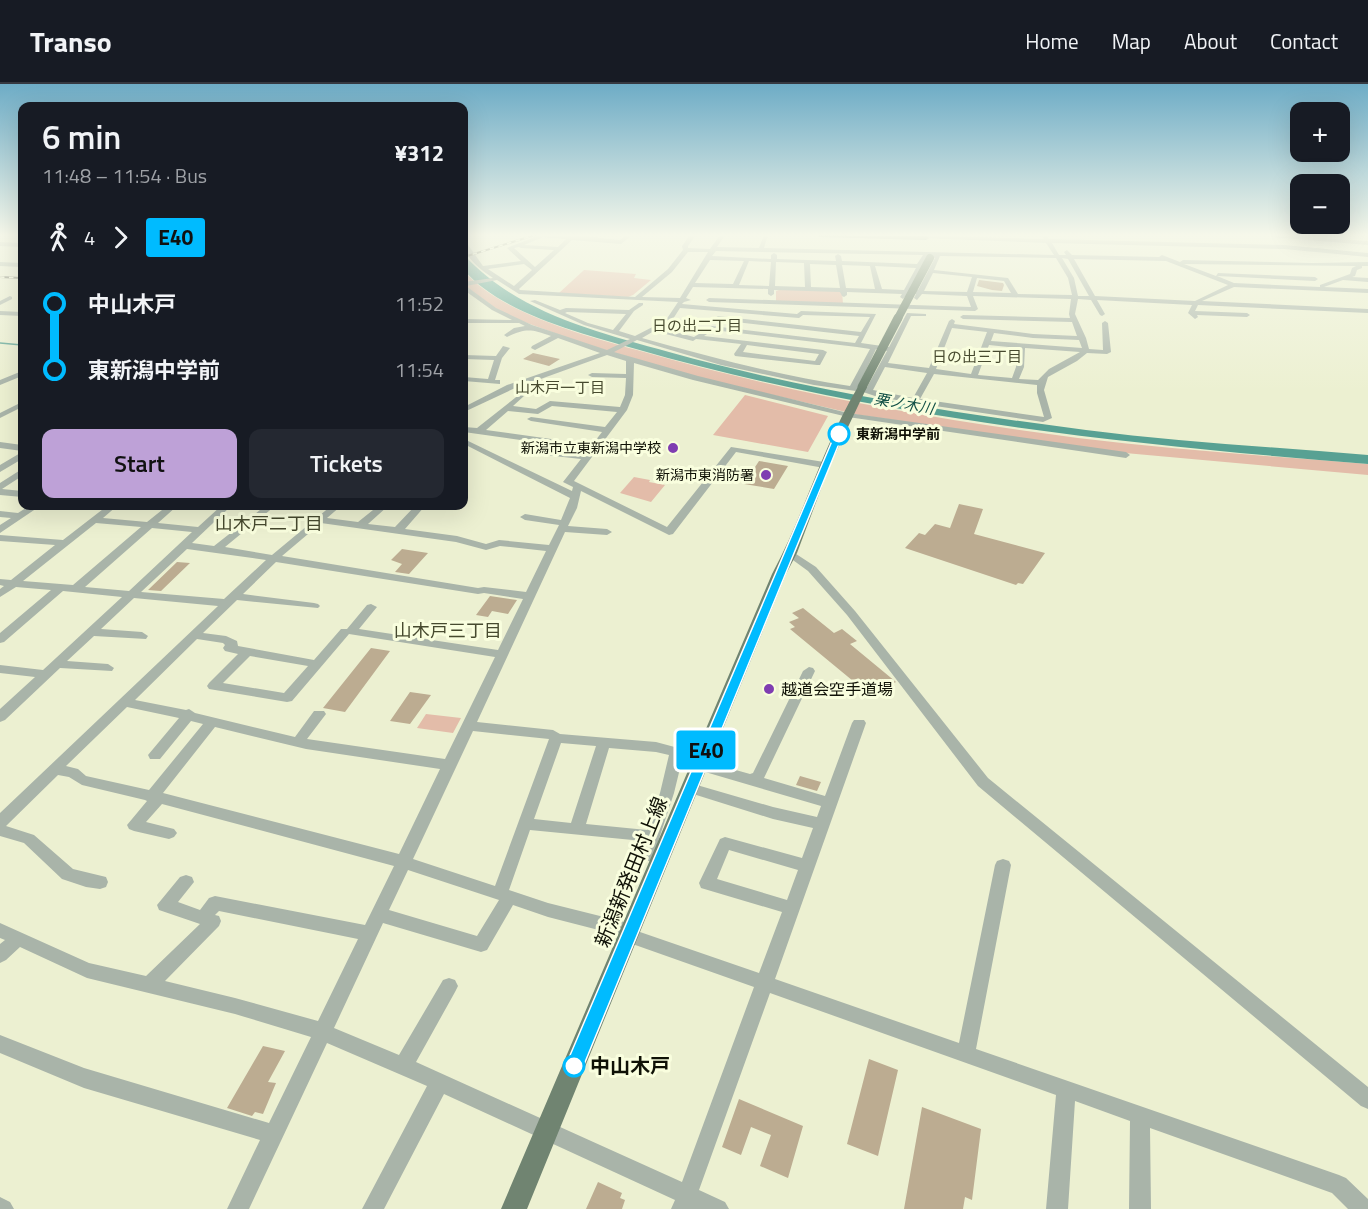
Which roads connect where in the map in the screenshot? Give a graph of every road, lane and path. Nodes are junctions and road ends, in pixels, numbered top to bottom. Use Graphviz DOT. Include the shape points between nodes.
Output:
graph roads {
  1 [pos="468,288"];
  2 [pos="512,288"];
  3 [pos="652,288"];
  4 [pos="691,288"];
  5 [pos="761,288"];
  6 [pos="770,288"];
  7 [pos="878,288"];
  8 [pos="908,288"];
  9 [pos="913,288"];
  10 [pos="923,288"];
  11 [pos="971,288"];
  12 [pos="1011,288"];
  13 [pos="1073,288"];
  14 [pos="1087,288"];
  15 [pos="1228,288"];
  16 [pos="1288,288"];
  17 [pos="1293,288"];
  18 [pos="1314,288"];
  19 [pos="515,289"];
  20 [pos="808,289"];
  21 [pos="843,290"];
  22 [pos="1347,290"];
  23 [pos="879,291"];
  24 [pos="1368,291"];
  25 [pos="688,292"];
  26 [pos="906,292"];
  27 [pos="920,293"];
  28 [pos="969,294"];
  29 [pos="737,295"];
  30 [pos="1300,295"];
  31 [pos="1016,296"];
  32 [pos="1075,297"];
  33 [pos="10,298"];
  34 [pos="1093,298"];
  35 [pos="639,301"];
  36 [pos="1196,302"];
  37 [pos="1308,302"];
  38 [pos="0,303"];
  39 [pos="772,303"];
  40 [pos="681,304"];
  41 [pos="846,305"];
  42 [pos="1238,305"];
  43 [pos="898,306"];
  44 [pos="1368,306"];
  45 [pos="913,307"];
  46 [pos="1315,308"];
  47 [pos="723,309"];
  48 [pos="975,309"];
  49 [pos="1368,311"];
  50 [pos="631,312"];
  51 [pos="558,313"];
  52 [pos="1102,314"];
  53 [pos="953,316"];
  54 [pos="1074,316"];
  55 [pos="718,318"];
  56 [pos="1015,319"];
  57 [pos="468,321"];
  58 [pos="669,321"];
  59 [pos="522,322"];
  60 [pos="699,323"];
  61 [pos="1105,323"];
  62 [pos="951,326"];
  63 [pos="534,328"];
  64 [pos="712,328"];
  65 [pos="654,329"];
  66 [pos="991,332"];
  67 [pos="614,333"];
  68 [pos="863,334"];
  69 [pos="507,335"];
  70 [pos="1023,335"];
  71 [pos="556,336"];
  72 [pos="1033,336"];
  73 [pos="636,338"];
  74 [pos="695,338"];
  75 [pos="1083,338"];
  76 [pos="830,342"];
  77 [pos="745,343"];
  78 [pos="987,343"];
  79 [pos="857,345"];
  80 [pos="1022,346"];
  81 [pos="874,347"];
  82 [pos="1034,347"];
  83 [pos="506,348"];
  84 [pos="535,348"];
  85 [pos="675,348"];
  86 [pos="891,349"];
  87 [pos="1086,350"];
  88 [pos="609,352"];
  89 [pos="823,352"];
  90 [pos="468,357"];
  91 [pos="478,357"];
  92 [pos="498,358"];
  93 [pos="882,364"];
  94 [pos="609,367"];
  95 [pos="630,367"];
  96 [pos="932,370"];
  97 [pos="468,371"];
  98 [pos="18,374"];
  99 [pos="18,375"];
  100 [pos="592,375"];
  101 [pos="0,376"];
  102 [pos="974,377"];
  103 [pos="468,378"];
  104 [pos="534,378"];
  105 [pos="1015,380"];
  106 [pos="491,381"];
  107 [pos="1041,383"];
  108 [pos="0,384"];
  109 [pos="549,385"];
  110 [pos="510,387"];
  111 [pos="860,389"];
  112 [pos="520,396"];
  113 [pos="915,401"];
  114 [pos="18,406"];
  115 [pos="468,408"];
  116 [pos="505,408"];
  117 [pos="623,410"];
  118 [pos="849,413"];
  119 [pos="0,416"];
  120 [pos="531,419"];
  121 [pos="468,429"];
  122 [pos="480,430"];
  123 [pos="608,430"];
  124 [pos="468,443"];
  125 [pos="0,445"];
  126 [pos="18,447"];
  127 [pos="1126,455"];
  128 [pos="586,457"];
  129 [pos="18,458"];
  130 [pos="824,465"];
  131 [pos="2,466"];
  132 [pos="18,475"];
  133 [pos="0,487"];
  134 [pos="576,491"];
  135 [pos="0,492"];
  136 [pos="18,494"];
  137 [pos="29,510"];
  138 [pos="107,510"];
  139 [pos="167,510"];
  140 [pos="222,510"];
  141 [pos="265,510"];
  142 [pos="331,510"];
  143 [pos="378,510"];
  144 [pos="416,510"];
  145 [pos="0,514"];
  146 [pos="20,516"];
  147 [pos="525,517"];
  148 [pos="94,520"];
  149 [pos="318,520"];
  150 [pos="149,525"];
  151 [pos="360,526"];
  152 [pos="563,526"];
  153 [pos="0,530"];
  154 [pos="200,530"];
  155 [pos="397,531"];
  156 [pos="607,532"];
  157 [pos="0,538"];
  158 [pos="65,543"];
  159 [pos="183,545"];
  160 [pos="553,548"];
  161 [pos="216,549"];
  162 [pos="790,553"];
  163 [pos="274,558"];
  164 [pos="0,582"];
  165 [pos="15,582"];
  166 [pos="61,587"];
  167 [pos="75,589"];
  168 [pos="0,594"];
  169 [pos="132,594"];
  170 [pos="529,596"];
  171 [pos="231,599"];
  172 [pos="314,606"];
  173 [pos="371,607"];
  174 [pos="90,632"];
  175 [pos="345,632"];
  176 [pos="195,635"];
  177 [pos="142,636"];
  178 [pos="0,639"];
  179 [pos="248,651"];
  180 [pos="502,654"];
  181 [pos="56,664"];
  182 [pos="316,664"];
  183 [pos="108,668"];
  184 [pos="0,669"];
  185 [pos="809,671"];
  186 [pos="45,674"];
  187 [pos="124,702"];
  188 [pos="189,714"];
  189 [pos="319,714"];
  190 [pos="0,717"];
  191 [pos="212,723"];
  192 [pos="859,723"];
  193 [pos="469,726"];
  194 [pos="556,738"];
  195 [pos="298,742"];
  196 [pos="604,742"];
  197 [pos="155,755"];
  198 [pos="450,765"];
  199 [pos="700,765"];
  200 [pos="55,769"];
  201 [pos="751,780"];
  202 [pos="690,788"];
  203 [pos="154,798"];
  204 [pos="830,803"];
  205 [pos="0,822"];
  206 [pos="525,824"];
  207 [pos="822,825"];
  208 [pos="577,828"];
  209 [pos="0,831"];
  210 [pos="170,833"];
  211 [pos="651,836"];
  212 [pos="662,858"];
  213 [pos="404,862"];
  214 [pos="1003,865"];
  215 [pos="807,866"];
  216 [pos="100,882"];
  217 [pos="186,882"];
  218 [pos="505,896"];
  219 [pos="792,908"];
  220 [pos="377,914"];
  221 [pos="213,921"];
  222 [pos="0,930"];
  223 [pos="368,933"];
  224 [pos="631,933"];
  225 [pos="17,940"];
  226 [pos="0,955"];
  227 [pos="764,984"];
  228 [pos="150,985"];
  229 [pos="449,986"];
  230 [pos="321,1031"];
  231 [pos="0,1044"];
  232 [pos="966,1054"];
  233 [pos="403,1067"];
  234 [pos="440,1082"];
  235 [pos="1066,1089"];
  236 [pos="1368,1099"];
  237 [pos="1140,1115"];
  238 [pos="547,1131"];
  239 [pos="274,1134"];
  240 [pos="684,1202"];
  241 [pos="238,1209"];
  242 [pos="373,1209"];
  243 [pos="514,1209"];
  244 [pos="717,1209"];
  245 [pos="1057,1209"];
  246 [pos="1140,1209"];
  247 [pos="1363,1209"];
  1 -- 59 [label="street" via="494,309"];
  2 -- 19 [label="street"];
  3 -- 35 [label="street"];
  4 -- 25 [label="street"];
  5 -- 6 [label="street"];
  6 -- 20 [label="street"];
  6 -- 39 [label="street"];
  7 -- 23 [label="street"];
  8 -- 26 [label="street"];
  9 -- 111 [label="main road, 新潟新発田村上線, bridge"];
  10 -- 27 [label="street"];
  11 -- 28 [label="street"];
  12 -- 31 [label="street"];
  13 -- 32 [label="street"];
  14 -- 34 [label="street"];
  15 -- 36 [label="street"];
  16 -- 17 [label="street"];
  17 -- 18 [label="street"];
  17 -- 30 [label="street"];
  18 -- 22 [label="street"];
  19 -- 35 [label="street" via="534,295"];
  20 -- 21 [label="street"];
  21 -- 23 [label="street"];
  21 -- 41 [label="street"];
  22 -- 24 [label="street"];
  22 -- 44 [label="street"];
  23 -- 26 [label="street"];
  25 -- 29 [label="street"];
  25 -- 40 [label="street"];
  26 -- 27 [label="street"];
  26 -- 43 [label="street"];
  27 -- 28 [label="street"];
  27 -- 45 [label="street"];
  28 -- 31 [label="street"];
  28 -- 48 [label="street"];
  31 -- 32 [label="street"];
  32 -- 34 [label="street"];
  32 -- 54 [label="street"];
  33 -- 38 [label="street"];
  34 -- 36 [label="street"];
  34 -- 52 [label="street"];
  35 -- 40 [label="street"];
  35 -- 50 [label="street"];
  35 -- 51 [label="street" via="533,301"];
  36 -- 42 [label="street"];
  36 -- 42 [label="street" via="1193,315 1246,315"];
  37 -- 46 [label="street"];
  39 -- 40 [label="street"];
  39 -- 41 [label="street"];
  40 -- 47 [label="street"];
  40 -- 58 [label="street"];
  41 -- 43 [label="street"];
  42 -- 46 [label="street"];
  43 -- 45 [label="street"];
  45 -- 48 [label="street"];
  46 -- 49 [label="street"];
  47 -- 55 [label="street"];
  47 -- 68 [label="street" via="799,316 874,315"];
  48 -- 54 [label="street"];
  50 -- 51 [label="street"];
  50 -- 67 [label="street"];
  51 -- 67 [label="street"];
  53 -- 56 [label="street"];
  53 -- 62 [label="street"];
  53 -- 86 [label="street" via="909,314"];
  54 -- 56 [label="street"];
  54 -- 75 [label="street"];
  55 -- 64 [label="street"];
  55 -- 68 [label="street"];
  56 -- 70 [label="street"];
  57 -- 59 [label="street"];
  58 -- 60 [label="street"];
  58 -- 65 [label="street"];
  59 -- 63 [label="street"];
  61 -- 87 [label="street" via="1107,352"];
  62 -- 66 [label="street"];
  62 -- 96 [label="street"];
  63 -- 69 [label="street" via="516,329"];
  63 -- 71 [label="street"];
  64 -- 74 [label="street"];
  64 -- 76 [label="street"];
  65 -- 73 [label="street"];
  65 -- 74 [label="street"];
  66 -- 70 [label="street"];
  66 -- 78 [label="street"];
  67 -- 73 [label="street"];
  68 -- 79 [label="street"];
  70 -- 72 [label="street"];
  71 -- 84 [label="street"];
  71 -- 88 [label="street"];
  72 -- 75 [label="street"];
  72 -- 82 [label="street"];
  73 -- 85 [label="street"];
  73 -- 88 [label="street"];
  74 -- 77 [label="street"];
  74 -- 85 [label="street"];
  75 -- 87 [label="street"];
  76 -- 79 [label="street"];
  76 -- 89 [label="street"];
  77 -- 89 [label="street"];
  77 -- 89 [label="street" via="738,354 817,363"];
  78 -- 80 [label="street"];
  78 -- 102 [label="street"];
  79 -- 81 [label="street"];
  80 -- 82 [label="street"];
  80 -- 105 [label="street"];
  81 -- 86 [label="street"];
  81 -- 111 [label="street"];
  82 -- 87 [label="street"];
  83 -- 92 [label="street"];
  85 -- 111 [label="street" via="771,374"];
  86 -- 93 [label="street"];
  87 -- 107 [label="street" via="1082,357 1044,376"];
  88 -- 95 [label="street"];
  88 -- 104 [label="street"];
  90 -- 91 [label="street"];
  91 -- 92 [label="street"];
  91 -- 97 [label="street"];
  92 -- 106 [label="street"];
  93 -- 96 [label="street"];
  93 -- 111 [label="street" via="870,389"];
  94 -- 95 [label="street"];
  95 -- 100 [label="street"];
  95 -- 117 [label="street" via="629,395"];
  95 -- 118 [label="street"];
  96 -- 102 [label="street"];
  96 -- 113 [label="street"];
  98 -- 101 [label="street"];
  99 -- 108 [label="street"];
  102 -- 105 [label="street"];
  103 -- 106 [label="street"];
  104 -- 109 [label="street"];
  104 -- 110 [label="street"];
  105 -- 107 [label="street"];
  106 -- 110 [label="street"];
  107 -- 113 [label="street" via="1047,418 1043,420"];
  110 -- 115 [label="street"];
  111 -- 113 [label="street"];
  111 -- 118 [label="main road, 新潟新発田村上線"];
  112 -- 116 [label="street"];
  114 -- 119 [label="street"];
  116 -- 117 [label="street" via="538,412 550,403"];
  116 -- 122 [label="street"];
  117 -- 123 [label="street"];
  118 -- 127 [label="street"];
  118 -- 130 [label="main road, 新潟新発田村上線"];
  120 -- 123 [label="street"];
  121 -- 122 [label="street"];
  122 -- 128 [label="street" via="548,441 539,452"];
  123 -- 128 [label="street"];
  124 -- 134 [label="street"];
  125 -- 126 [label="street"];
  128 -- 134 [label="street" via="568,482"];
  129 -- 131 [label="street"];
  130 -- 134 [label="street" via="734,449 669,532"];
  130 -- 162 [label="main road, 新潟新発田村上線"];
  132 -- 133 [label="street"];
  134 -- 152 [label="street"];
  135 -- 136 [label="street"];
  137 -- 146 [label="street"];
  138 -- 148 [label="street"];
  139 -- 150 [label="street"];
  140 -- 154 [label="street"];
  141 -- 161 [label="street"];
  142 -- 149 [label="street"];
  143 -- 151 [label="street"];
  144 -- 155 [label="street"];
  145 -- 146 [label="street"];
  146 -- 153 [label="street"];
  147 -- 152 [label="street"];
  148 -- 150 [label="street"];
  148 -- 158 [label="street"];
  149 -- 151 [label="street"];
  149 -- 163 [label="street"];
  150 -- 154 [label="street"];
  150 -- 167 [label="street"];
  151 -- 155 [label="street"];
  152 -- 156 [label="street"];
  152 -- 160 [label="street"];
  154 -- 159 [label="street"];
  155 -- 160 [label="street" via="486,547 499,543"];
  157 -- 158 [label="street"];
  158 -- 165 [label="street"];
  159 -- 161 [label="street"];
  159 -- 169 [label="street"];
  160 -- 170 [label="street"];
  161 -- 163 [label="street"];
  162 -- 199 [label="main road, 新潟新発田村上線"];
  162 -- 236 [label="street" via="812,569 850,613 983,782"];
  163 -- 170 [label="street"];
  163 -- 171 [label="street"];
  164 -- 165 [label="street"];
  165 -- 166 [label="street"];
  165 -- 168 [label="street"];
  166 -- 167 [label="street"];
  166 -- 178 [label="street"];
  167 -- 169 [label="street"];
  169 -- 171 [label="street"];
  169 -- 174 [label="street"];
  170 -- 180 [label="street"];
  171 -- 172 [label="street"];
  171 -- 176 [label="street"];
  173 -- 180 [label="street" via="351,631"];
  174 -- 177 [label="street"];
  174 -- 181 [label="street"];
  175 -- 182 [label="street"];
  176 -- 179 [label="street" via="226,640 233,644 229,648"];
  176 -- 187 [label="street"];
  179 -- 182 [label="street"];
  179 -- 182 [label="street" via="213,686 287,698"];
  180 -- 193 [label="street"];
  181 -- 183 [label="street"];
  181 -- 186 [label="street"];
  184 -- 186 [label="street"];
  185 -- 201 [label="street" via="758,777"];
  186 -- 190 [label="street"];
  187 -- 188 [label="street"];
  187 -- 200 [label="street"];
  188 -- 191 [label="street"];
  188 -- 197 [label="street"];
  189 -- 195 [label="street"];
  191 -- 195 [label="street"];
  191 -- 203 [label="street"];
  192 -- 204 [label="street"];
  193 -- 194 [label="street"];
  193 -- 198 [label="street"];
  194 -- 196 [label="street"];
  194 -- 206 [label="street"];
  195 -- 198 [label="street" via="364,756"];
  196 -- 208 [label="street"];
  196 -- 211 [label="street" via="676,752 667,793"];
  198 -- 213 [label="street"];
  199 -- 201 [label="street"];
  199 -- 202 [label="main road, 新潟新発田村上線"];
  200 -- 203 [label="street" via="73,773 81,780"];
  200 -- 205 [label="street"];
  201 -- 204 [label="street"];
  202 -- 207 [label="street"];
  202 -- 212 [label="main road, 新潟新発田村上線"];
  203 -- 210 [label="street" via="134,825"];
  203 -- 213 [label="street"];
  204 -- 207 [label="street"];
  206 -- 208 [label="street"];
  206 -- 218 [label="street"];
  207 -- 215 [label="street"];
  208 -- 211 [label="street"];
  209 -- 216 [label="street" via="31,839 60,869 77,880"];
  211 -- 212 [label="street" via="646,855"];
  212 -- 224 [label="main road, 新潟新発田村上線"];
  213 -- 218 [label="street"];
  213 -- 220 [label="street"];
  214 -- 232 [label="street"];
  215 -- 219 [label="street"];
  215 -- 219 [label="street" via="724,843 707,883"];
  217 -- 223 [label="street" via="165,905 203,918 215,903"];
  218 -- 220 [label="street" via="482,945"];
  218 -- 224 [label="street"];
  219 -- 227 [label="street"];
  220 -- 223 [label="street"];
  221 -- 228 [label="street"];
  222 -- 225 [label="street"];
  223 -- 230 [label="street"];
  224 -- 227 [label="street"];
  224 -- 238 [label="main road, 新潟新発田村上線"];
  225 -- 226 [label="street"];
  225 -- 228 [label="street" via="87,970"];
  227 -- 232 [label="street"];
  227 -- 240 [label="street"];
  228 -- 230 [label="street"];
  229 -- 233 [label="street"];
  230 -- 233 [label="street"];
  230 -- 239 [label="street"];
  231 -- 239 [label="street" via="84,1078"];
  232 -- 235 [label="street"];
  233 -- 234 [label="street"];
  234 -- 238 [label="street"];
  234 -- 242 [label="street"];
  235 -- 237 [label="street"];
  235 -- 245 [label="street"];
  237 -- 246 [label="street"];
  237 -- 247 [label="street" via="1340,1185"];
  238 -- 240 [label="street"];
  238 -- 243 [label="main road, 新潟新発田村上線"];
  239 -- 241 [label="street"];
  240 -- 244 [label="street"];
}
